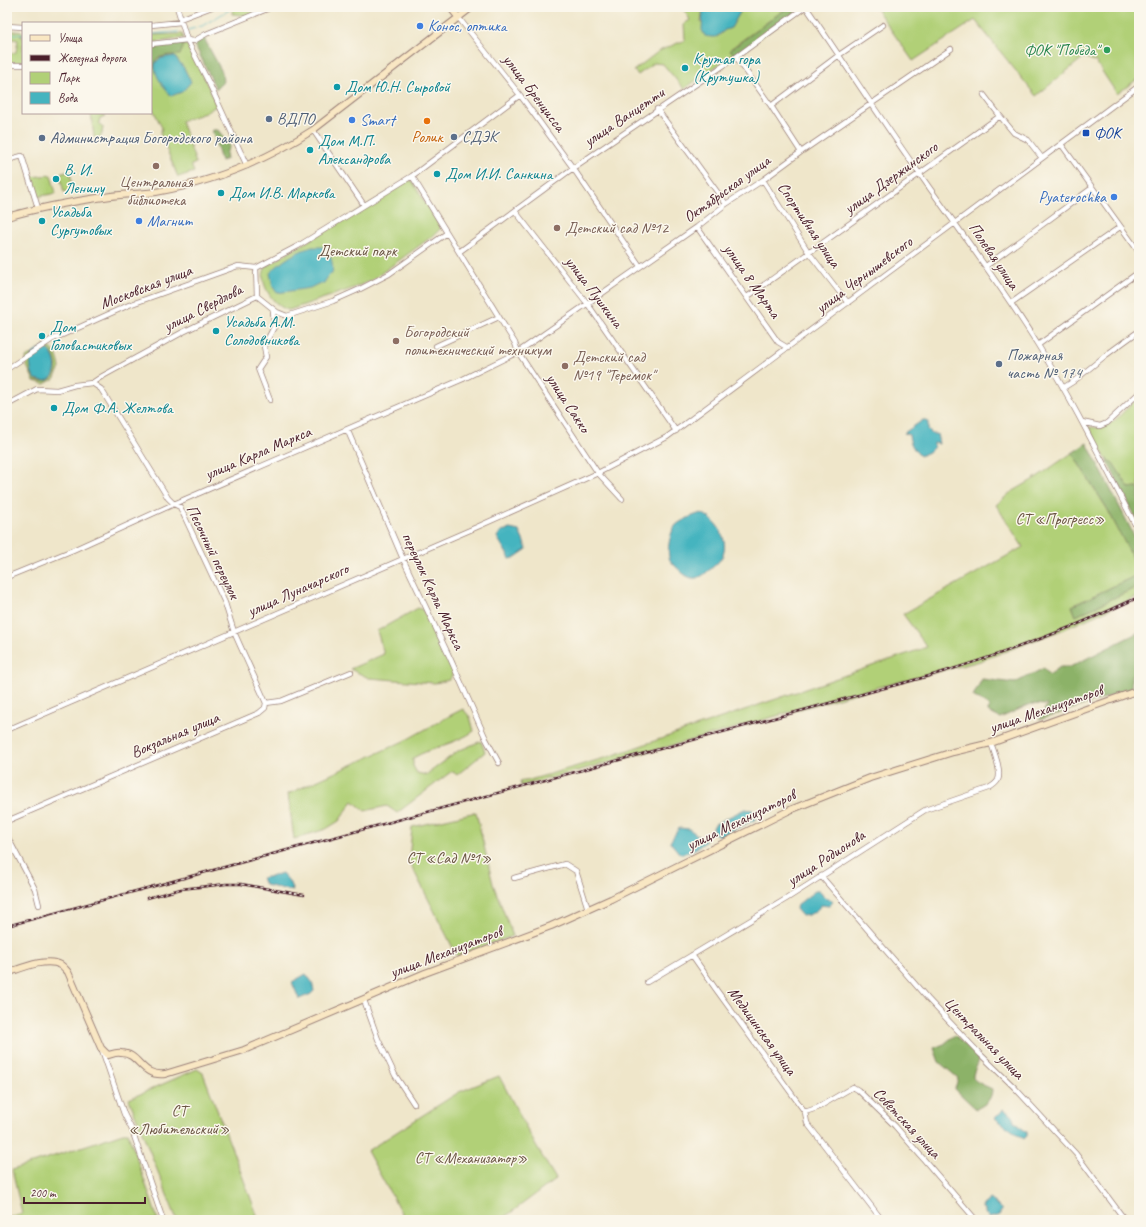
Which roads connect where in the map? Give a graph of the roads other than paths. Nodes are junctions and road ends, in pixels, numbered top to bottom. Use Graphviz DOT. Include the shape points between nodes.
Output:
graph roads {
  1 [pos="177,7"];
  2 [pos="212,7"];
  3 [pos="272,7"];
  4 [pos="450,7"];
  5 [pos="472,7"];
  6 [pos="805,7"];
  7 [pos="458,17"];
  8 [pos="180,21"];
  9 [pos="883,25"];
  10 [pos="7,26"];
  11 [pos="152,26"];
  12 [pos="22,28"];
  13 [pos="186,40"];
  14 [pos="152,44"];
  15 [pos="951,49"];
  16 [pos="839,55"];
  17 [pos="736,57"];
  18 [pos="7,65"];
  19 [pos="22,66"];
  20 [pos="1139,86"];
  21 [pos="520,95"];
  22 [pos="984,95"];
  23 [pos="870,104"];
  24 [pos="771,106"];
  25 [pos="657,109"];
  26 [pos="1000,116"];
  27 [pos="313,130"];
  28 [pos="1061,144"];
  29 [pos="800,152"];
  30 [pos="1042,158"];
  31 [pos="7,160"];
  32 [pos="247,166"];
  33 [pos="573,168"];
  34 [pos="919,173"];
  35 [pos="412,176"];
  36 [pos="763,180"];
  37 [pos="1092,188"];
  38 [pos="726,204"];
  39 [pos="364,205"];
  40 [pos="38,208"];
  41 [pos="515,211"];
  42 [pos="7,217"];
  43 [pos="956,223"];
  44 [pos="697,227"];
  45 [pos="1120,227"];
  46 [pos="447,233"];
  47 [pos="459,252"];
  48 [pos="1139,252"];
  49 [pos="809,253"];
  50 [pos="640,266"];
  51 [pos="986,266"];
  52 [pos="256,268"];
  53 [pos="1139,272"];
  54 [pos="257,296"];
  55 [pos="747,297"];
  56 [pos="587,303"];
  57 [pos="848,303"];
  58 [pos="1011,304"];
  59 [pos="273,309"];
  60 [pos="499,317"];
  61 [pos="1139,331"];
  62 [pos="1038,345"];
  63 [pos="436,346"];
  64 [pos="788,348"];
  65 [pos="518,352"];
  66 [pos="7,368"];
  67 [pos="92,383"];
  68 [pos="1063,388"];
  69 [pos="1139,393"];
  70 [pos="270,400"];
  71 [pos="7,405"];
  72 [pos="1082,422"];
  73 [pos="347,429"];
  74 [pos="676,431"];
  75 [pos="598,473"];
  76 [pos="622,499"];
  77 [pos="174,504"];
  78 [pos="1139,532"];
  79 [pos="402,559"];
  80 [pos="7,577"];
  81 [pos="234,632"];
  82 [pos="351,672"];
  83 [pos="1139,690"];
  84 [pos="266,703"];
  85 [pos="7,730"];
  86 [pos="991,743"];
  87 [pos="499,763"];
  88 [pos="7,821"];
  89 [pos="7,836"];
  90 [pos="821,876"];
  91 [pos="514,878"];
  92 [pos="39,905"];
  93 [pos="588,909"];
  94 [pos="692,955"];
  95 [pos="7,973"];
  96 [pos="647,982"];
  97 [pos="364,1000"];
  98 [pos="101,1048"];
  99 [pos="414,1104"];
  100 [pos="805,1112"];
  101 [pos="163,1220"];
  102 [pos="882,1220"];
  103 [pos="976,1220"];
  104 [pos="1125,1220"];
  1 -- 8 [label="street"];
  2 -- 8 [label="street"];
  3 -- 13 [label="street" via="194,41"];
  4 -- 7 [label="street"];
  5 -- 7 [label="street"];
  6 -- 16 [label="street, Полевая улица"];
  6 -- 17 [label="street, улица Ванцетти"];
  7 -- 21 [label="street, улица Бренцисса"];
  7 -- 27 [label="street"];
  8 -- 11 [label="street"];
  8 -- 13 [label="street"];
  9 -- 16 [label="street"];
  10 -- 12 [label="street"];
  13 -- 14 [label="street"];
  13 -- 32 [label="street" via="209,82"];
  15 -- 23 [label="street, Октябрьская улица"];
  16 -- 23 [label="street, Полевая улица"];
  16 -- 24 [label="street"];
  17 -- 24 [label="street"];
  17 -- 25 [label="street, улица Ванцетти"];
  18 -- 19 [label="street"];
  20 -- 28 [label="street, улица Чернышевского"];
  21 -- 33 [label="street, улица Бренцисса"];
  21 -- 35 [label="street"];
  22 -- 26 [label="street"];
  23 -- 29 [label="street, Октябрьская улица"];
  23 -- 34 [label="street, Полевая улица"];
  24 -- 29 [label="street"];
  25 -- 33 [label="street, улица Ванцетти"];
  25 -- 38 [label="street"];
  26 -- 30 [label="street" via="1014,133 1028,140"];
  26 -- 34 [label="street, улица Дзержинского"];
  27 -- 32 [label="street"];
  27 -- 39 [label="street"];
  28 -- 30 [label="street, улица Чернышевского"];
  28 -- 37 [label="street"];
  29 -- 36 [label="street, Октябрьская улица"];
  30 -- 43 [label="street, улица Чернышевского"];
  31 -- 40 [label="street" via="22,156"];
  32 -- 40 [label="street" via="180,187"];
  33 -- 41 [label="street, улица Ванцетти"];
  33 -- 50 [label="street, улица Бренцисса"];
  34 -- 43 [label="street, Полевая улица"];
  34 -- 49 [label="street, улица Дзержинского"];
  35 -- 39 [label="street"];
  35 -- 46 [label="street, улица Сакко"];
  36 -- 38 [label="street, Октябрьская улица"];
  36 -- 49 [label="street, Спортивная улица"];
  37 -- 45 [label="street"];
  37 -- 51 [label="street"];
  38 -- 44 [label="street, Октябрьская улица"];
  39 -- 52 [label="street" via="298,246"];
  40 -- 42 [label="street"];
  41 -- 47 [label="street, улица Ванцетти"];
  41 -- 56 [label="street, улица Пушкина"];
  43 -- 51 [label="street, Полевая улица"];
  43 -- 57 [label="street, улица Чернышевского"];
  44 -- 50 [label="street, Октябрьская улица"];
  44 -- 55 [label="street, улица 8 Марта"];
  45 -- 48 [label="street"];
  45 -- 58 [label="street"];
  46 -- 47 [label="street, улица Сакко"];
  46 -- 59 [label="street, улица Свердлова" via="389,274 333,301 287,316"];
  47 -- 60 [label="street, улица Сакко"];
  49 -- 55 [label="street, улица Дзержинского"];
  49 -- 57 [label="street, Спортивная улица"];
  50 -- 56 [label="street, Октябрьская улица"];
  51 -- 58 [label="street, Полевая улица"];
  52 -- 54 [label="street"];
  52 -- 66 [label="street, Московская улица" via="238,266 129,305 51,340"];
  53 -- 62 [label="street"];
  54 -- 59 [label="street, улица Свердлова"];
  54 -- 67 [label="street, улица Свердлова" via="177,335"];
  55 -- 64 [label="street, улица 8 Марта" via="778,342"];
  56 -- 65 [label="street, Октябрьская улица"];
  56 -- 74 [label="street, улица Пушкина"];
  57 -- 64 [label="street, улица Чернышевского"];
  58 -- 62 [label="street, Полевая улица"];
  59 -- 70 [label="street" via="274,327 264,346 266,357 258,369"];
  60 -- 63 [label="street"];
  60 -- 65 [label="street, улица Сакко"];
  61 -- 68 [label="street"];
  62 -- 68 [label="street, Полевая улица"];
  64 -- 74 [label="street, улица Чернышевского"];
  65 -- 73 [label="street, улица Карла Маркса" via="463,379"];
  65 -- 75 [label="street, улица Сакко"];
  67 -- 71 [label="street, улица Свердлова" via="57,390 37,389"];
  67 -- 77 [label="street, Песочный переулок" via="101,389"];
  68 -- 72 [label="street, Полевая улица"];
  69 -- 72 [label="street" via="1107,423 1100,426"];
  72 -- 78 [label="street, Полевая улица"];
  73 -- 77 [label="street, улица Карла Маркса"];
  73 -- 79 [label="street, переулок Карла Маркса"];
  74 -- 75 [label="street, улица Чернышевского"];
  75 -- 76 [label="street, улица Сакко"];
  75 -- 79 [label="street, улица Луначарского"];
  77 -- 80 [label="street, улица Карла Маркса"];
  77 -- 81 [label="street, Песочный переулок" via="180,507 225,603"];
  79 -- 81 [label="street, улица Луначарского"];
  79 -- 87 [label="street, переулок Карла Маркса"];
  81 -- 84 [label="street, Песочный переулок"];
  81 -- 85 [label="street, улица Луначарского"];
  82 -- 84 [label="street" via="281,701"];
  83 -- 86 [label="street, улица Механизаторов"];
  84 -- 88 [label="street, Вокзальная улица" via="265,708 259,713"];
  86 -- 90 [label="street, улица Родионова" via="999,775 995,784 925,810"];
  86 -- 93 [label="street, улица Механизаторов" via="870,778 790,810"];
  89 -- 92 [label="street" via="35,889"];
  90 -- 94 [label="street, улица Родионова"];
  90 -- 104 [label="street, Центральная улица" via="928,999 1076,1154"];
  91 -- 93 [label="street" via="565,864 576,871"];
  93 -- 97 [label="street, улица Механизаторов" via="551,926 425,973"];
  94 -- 96 [label="street, улица Родионова"];
  94 -- 100 [label="street, Медицинская улица"];
  95 -- 98 [label="street" via="52,962 62,965 68,972"];
  97 -- 98 [label="street, улица Механизаторов" via="244,1050 165,1074 156,1075 127,1054 121,1052 108,1055"];
  97 -- 99 [label="street" via="395,1075"];
  98 -- 101 [label="street"];
  100 -- 102 [label="street, Медицинская улица" via="807,1123"];
  100 -- 103 [label="street, Советская улица" via="817,1108 853,1086 895,1126"];
}
